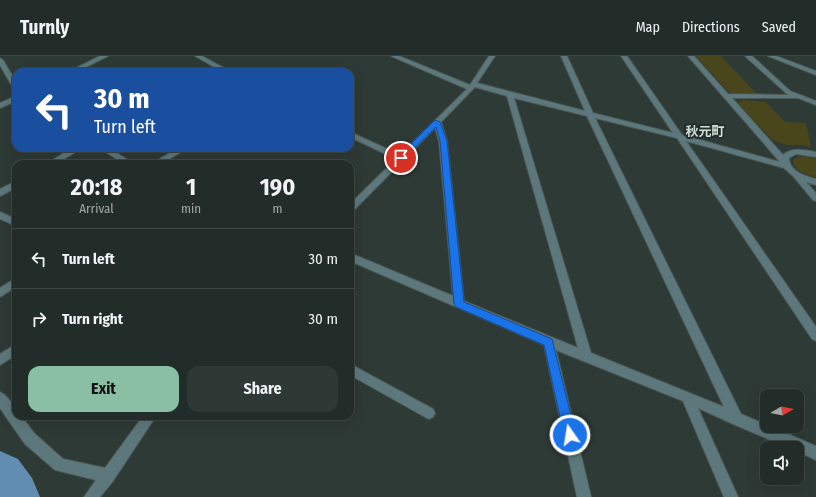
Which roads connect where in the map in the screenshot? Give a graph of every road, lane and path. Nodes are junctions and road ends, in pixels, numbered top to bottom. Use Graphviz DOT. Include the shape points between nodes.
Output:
graph roads {
  1 [pos="105,56"];
  2 [pos="198,56"];
  3 [pos="394,56"];
  4 [pos="492,56"];
  5 [pos="564,56"];
  6 [pos="624,56"];
  7 [pos="691,56"];
  8 [pos="748,56"];
  9 [pos="771,56"];
  10 [pos="0,60"];
  11 [pos="80,68"];
  12 [pos="220,68"];
  13 [pos="816,73"];
  14 [pos="12,81"];
  15 [pos="472,86"];
  16 [pos="510,94"];
  17 [pos="727,96"];
  18 [pos="802,98"];
  19 [pos="12,100"];
  20 [pos="816,103"];
  21 [pos="0,106"];
  22 [pos="589,113"];
  23 [pos="437,122"];
  24 [pos="354,136"];
  25 [pos="680,137"];
  26 [pos="71,152"];
  27 [pos="110,152"];
  28 [pos="177,152"];
  29 [pos="816,155"];
  30 [pos="401,158"];
  31 [pos="57,160"];
  32 [pos="124,160"];
  33 [pos="162,160"];
  34 [pos="788,166"];
  35 [pos="816,182"];
  36 [pos="12,186"];
  37 [pos="0,193"];
  38 [pos="816,198"];
  39 [pos="354,205"];
  40 [pos="0,215"];
  41 [pos="12,221"];
  42 [pos="354,260"];
  43 [pos="12,285"];
  44 [pos="0,293"];
  45 [pos="459,304"];
  46 [pos="816,336"];
  47 [pos="549,342"];
  48 [pos="12,352"];
  49 [pos="586,357"];
  50 [pos="0,360"];
  51 [pos="354,371"];
  52 [pos="687,397"];
  53 [pos="0,398"];
  54 [pos="429,413"];
  55 [pos="12,414"];
  56 [pos="16,420"];
  57 [pos="147,420"];
  58 [pos="737,420"];
  59 [pos="816,453"];
  60 [pos="108,476"];
  61 [pos="92,495"];
  62 [pos="584,497"];
  63 [pos="732,497"];
  1 -- 11 [label="street"];
  2 -- 12 [label="street"];
  3 -- 15 [label="street"];
  4 -- 15 [label="street"];
  5 -- 22 [label="street"];
  6 -- 25 [label="street"];
  7 -- 17 [label="street"];
  8 -- 18 [label="street" via="788,92"];
  9 -- 13 [label="street"];
  10 -- 14 [label="street"];
  15 -- 16 [label="street"];
  15 -- 23 [label="street"];
  16 -- 22 [label="street"];
  16 -- 49 [label="street"];
  17 -- 18 [label="street"];
  17 -- 34 [label="street"];
  18 -- 20 [label="street"];
  19 -- 21 [label="street"];
  22 -- 25 [label="street"];
  22 -- 58 [label="street"];
  23 -- 30 [label="street"];
  23 -- 45 [label="street" via="443,141"];
  24 -- 30 [label="street"];
  25 -- 34 [label="street"];
  25 -- 46 [label="street"];
  26 -- 31 [label="street"];
  27 -- 32 [label="street"];
  28 -- 33 [label="street"];
  29 -- 34 [label="street" via="795,152 789,154 785,157"];
  30 -- 39 [label="street"];
  34 -- 35 [label="street" via="801,177"];
  34 -- 38 [label="street"];
  36 -- 37 [label="street"];
  40 -- 41 [label="street"];
  42 -- 45 [label="street"];
  43 -- 44 [label="street"];
  45 -- 47 [label="street"];
  47 -- 49 [label="street"];
  47 -- 62 [label="street"];
  48 -- 50 [label="street"];
  49 -- 52 [label="street"];
  51 -- 54 [label="street"];
  52 -- 58 [label="street"];
  52 -- 63 [label="street"];
  53 -- 55 [label="street"];
  56 -- 60 [label="street" via="30,439 60,465"];
  57 -- 60 [label="street"];
  58 -- 59 [label="street"];
  60 -- 61 [label="street"];
}
